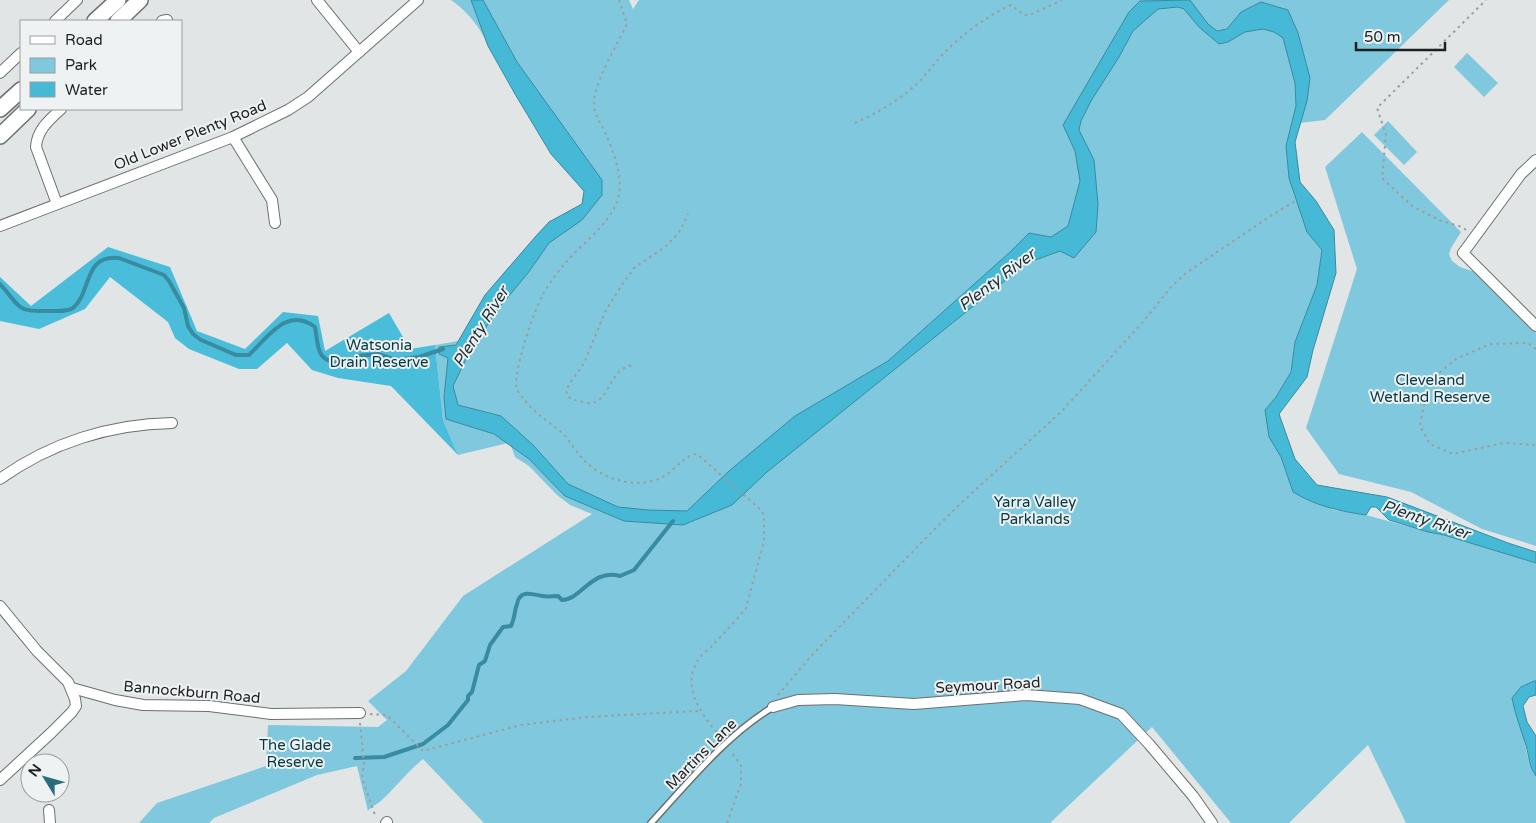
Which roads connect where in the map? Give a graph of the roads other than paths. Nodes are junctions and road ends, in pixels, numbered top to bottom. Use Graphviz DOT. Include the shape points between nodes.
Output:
graph roads {
  1 [pos="77,0"];
  2 [pos="118,0"];
  3 [pos="140,0"];
  4 [pos="317,0"];
  5 [pos="418,0"];
  6 [pos="66,4"];
  7 [pos="56,20"];
  8 [pos="96,20"];
  9 [pos="119,20"];
  10 [pos="359,52"];
  11 [pos="20,54"];
  12 [pos="0,73"];
  13 [pos="20,91"];
  14 [pos="0,109"];
  15 [pos="27,110"];
  16 [pos="60,110"];
  17 [pos="0,136"];
  18 [pos="233,137"];
  19 [pos="1536,160"];
  20 [pos="56,204"];
  21 [pos="275,223"];
  22 [pos="0,226"];
  23 [pos="1536,326"];
  24 [pos="172,423"];
  25 [pos="0,479"];
  26 [pos="0,606"];
  27 [pos="72,688"];
  28 [pos="773,707"];
  29 [pos="360,713"];
  30 [pos="0,780"];
  31 [pos="49,810"];
  32 [pos="50,823"];
  33 [pos="651,823"];
  34 [pos="1212,823"];
  1 -- 6 [label="street"];
  2 -- 8 [label="main road"];
  3 -- 9 [label="main road"];
  4 -- 10 [label="street"];
  5 -- 10 [label="street, Old Lower Plenty Road"];
  6 -- 7 [label="street"];
  10 -- 18 [label="street, Old Lower Plenty Road" via="308,97"];
  11 -- 12 [label="street"];
  13 -- 14 [label="main road"];
  15 -- 17 [label="main road"];
  16 -- 20 [label="street" via="44,125 37,141 37,152"];
  18 -- 20 [label="street, Old Lower Plenty Road"];
  18 -- 21 [label="street" via="272,200"];
  19 -- 23 [label="street" via="1521,174 1463,253"];
  20 -- 22 [label="street, Old Lower Plenty Road"];
  24 -- 25 [label="street" via="131,426 74,440 32,459"];
  26 -- 27 [label="street" via="36,651"];
  27 -- 29 [label="street, Bannockburn Road" via="143,706 210,706 271,714"];
  27 -- 30 [label="street" via="76,699 72,712"];
  28 -- 33 [label="lane, Martins Lane" via="758,716 710,760"];
  28 -- 34 [label="street, Seymour Road" via="798,700 835,699 914,704 1026,695 1080,699 1121,714 1193,796"];
  31 -- 32 [label="street"];
}
